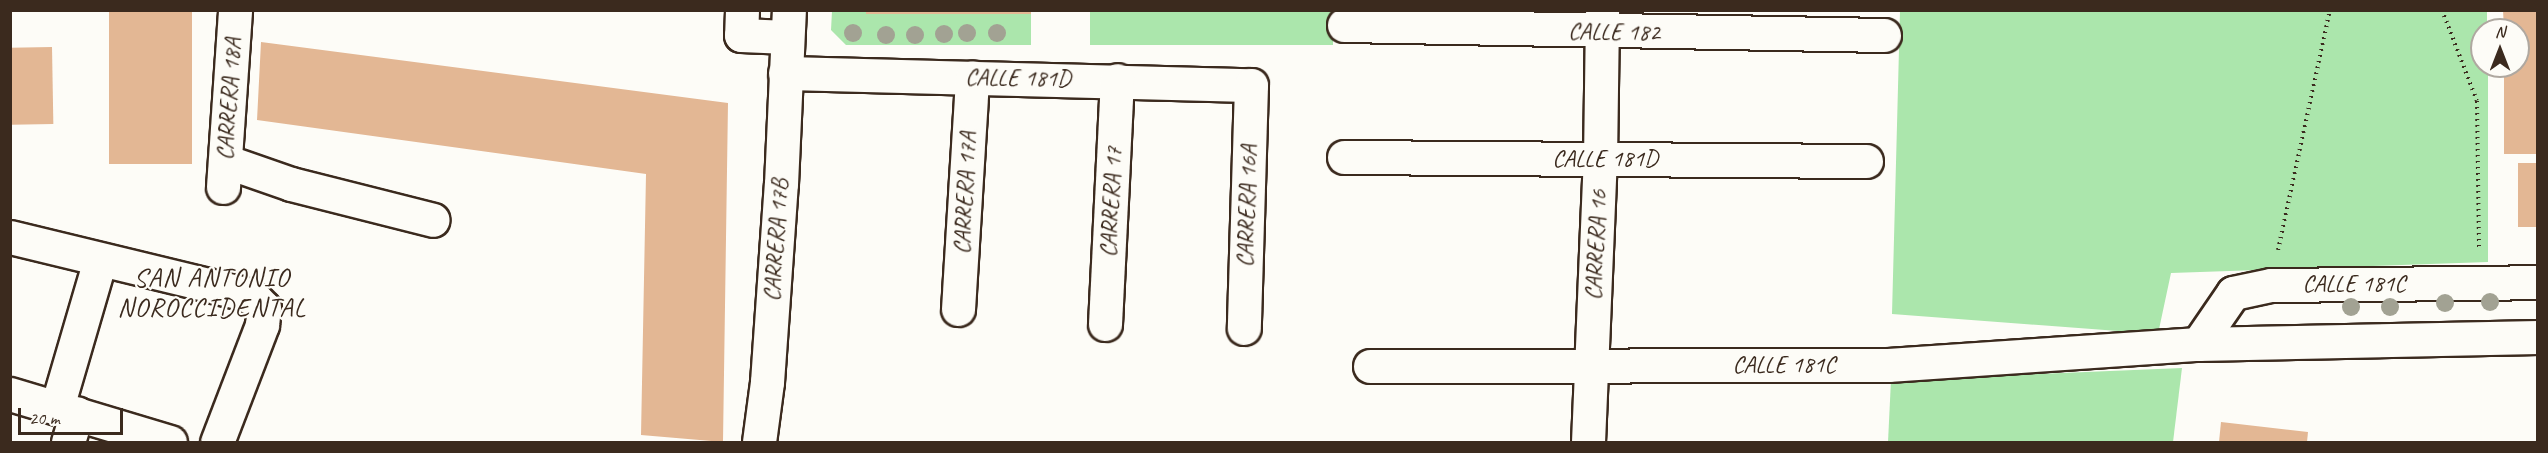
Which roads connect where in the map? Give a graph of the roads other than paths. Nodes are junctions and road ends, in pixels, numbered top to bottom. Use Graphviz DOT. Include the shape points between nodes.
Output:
graph roads {
  1 [pos="235,10"];
  2 [pos="742,10"];
  3 [pos="1602,21"];
  4 [pos="788,24"];
  5 [pos="1344,25"];
  6 [pos="1884,35"];
  7 [pos="785,73"];
  8 [pos="972,77"];
  9 [pos="1117,80"];
  10 [pos="1251,85"];
  11 [pos="1344,157"];
  12 [pos="1600,160"];
  13 [pos="1866,161"];
  14 [pos="433,220"];
  15 [pos="10,237"];
  16 [pos="100,260"];
  17 [pos="2538,282"];
  18 [pos="958,309"];
  19 [pos="1105,324"];
  20 [pos="1244,328"];
  21 [pos="2538,337"];
  22 [pos="2198,344"];
  23 [pos="1370,366"];
  24 [pos="1590,366"];
  25 [pos="10,394"];
  26 [pos="67,421"];
  27 [pos="170,442"];
  28 [pos="217,442"];
  29 [pos="759,442"];
  30 [pos="1588,442"];
  1 -- 14 [label="street, CARRERA 18A" via="224,174 291,184"];
  2 -- 4 [label="street, CARRERA 17B" via="741,35"];
  3 -- 5 [label="street, CALLE 182"];
  3 -- 6 [label="street, CALLE 182"];
  3 -- 12 [label="street, CARRERA 16"];
  4 -- 7 [label="street, CARRERA 17B"];
  7 -- 8 [label="street, CALLE 181D"];
  7 -- 29 [label="street, CARRERA 17B" via="780,196"];
  8 -- 9 [label="street, CALLE 181D"];
  8 -- 18 [label="street, CARRERA 17A"];
  9 -- 10 [label="street, CALLE 181D"];
  9 -- 19 [label="street, CARRERA 17"];
  10 -- 20 [label="street, CARRERA 16A"];
  11 -- 12 [label="street, CALLE 181D"];
  12 -- 13 [label="street, CALLE 181D"];
  12 -- 24 [label="street, CARRERA 16"];
  15 -- 16 [label="street"];
  16 -- 26 [label="street"];
  16 -- 28 [label="street" via="242,293 264,308 262,325"];
  17 -- 22 [label="street, CALLE 181C" via="2271,285 2233,293"];
  21 -- 22 [label="street, CALLE 181C"];
  22 -- 24 [label="street, CALLE 181C" via="1888,365"];
  23 -- 24 [label="street, CALLE 181C"];
  24 -- 30 [label="street, CARRERA 16"];
  25 -- 26 [label="street"];
  26 -- 27 [label="street"];
}
